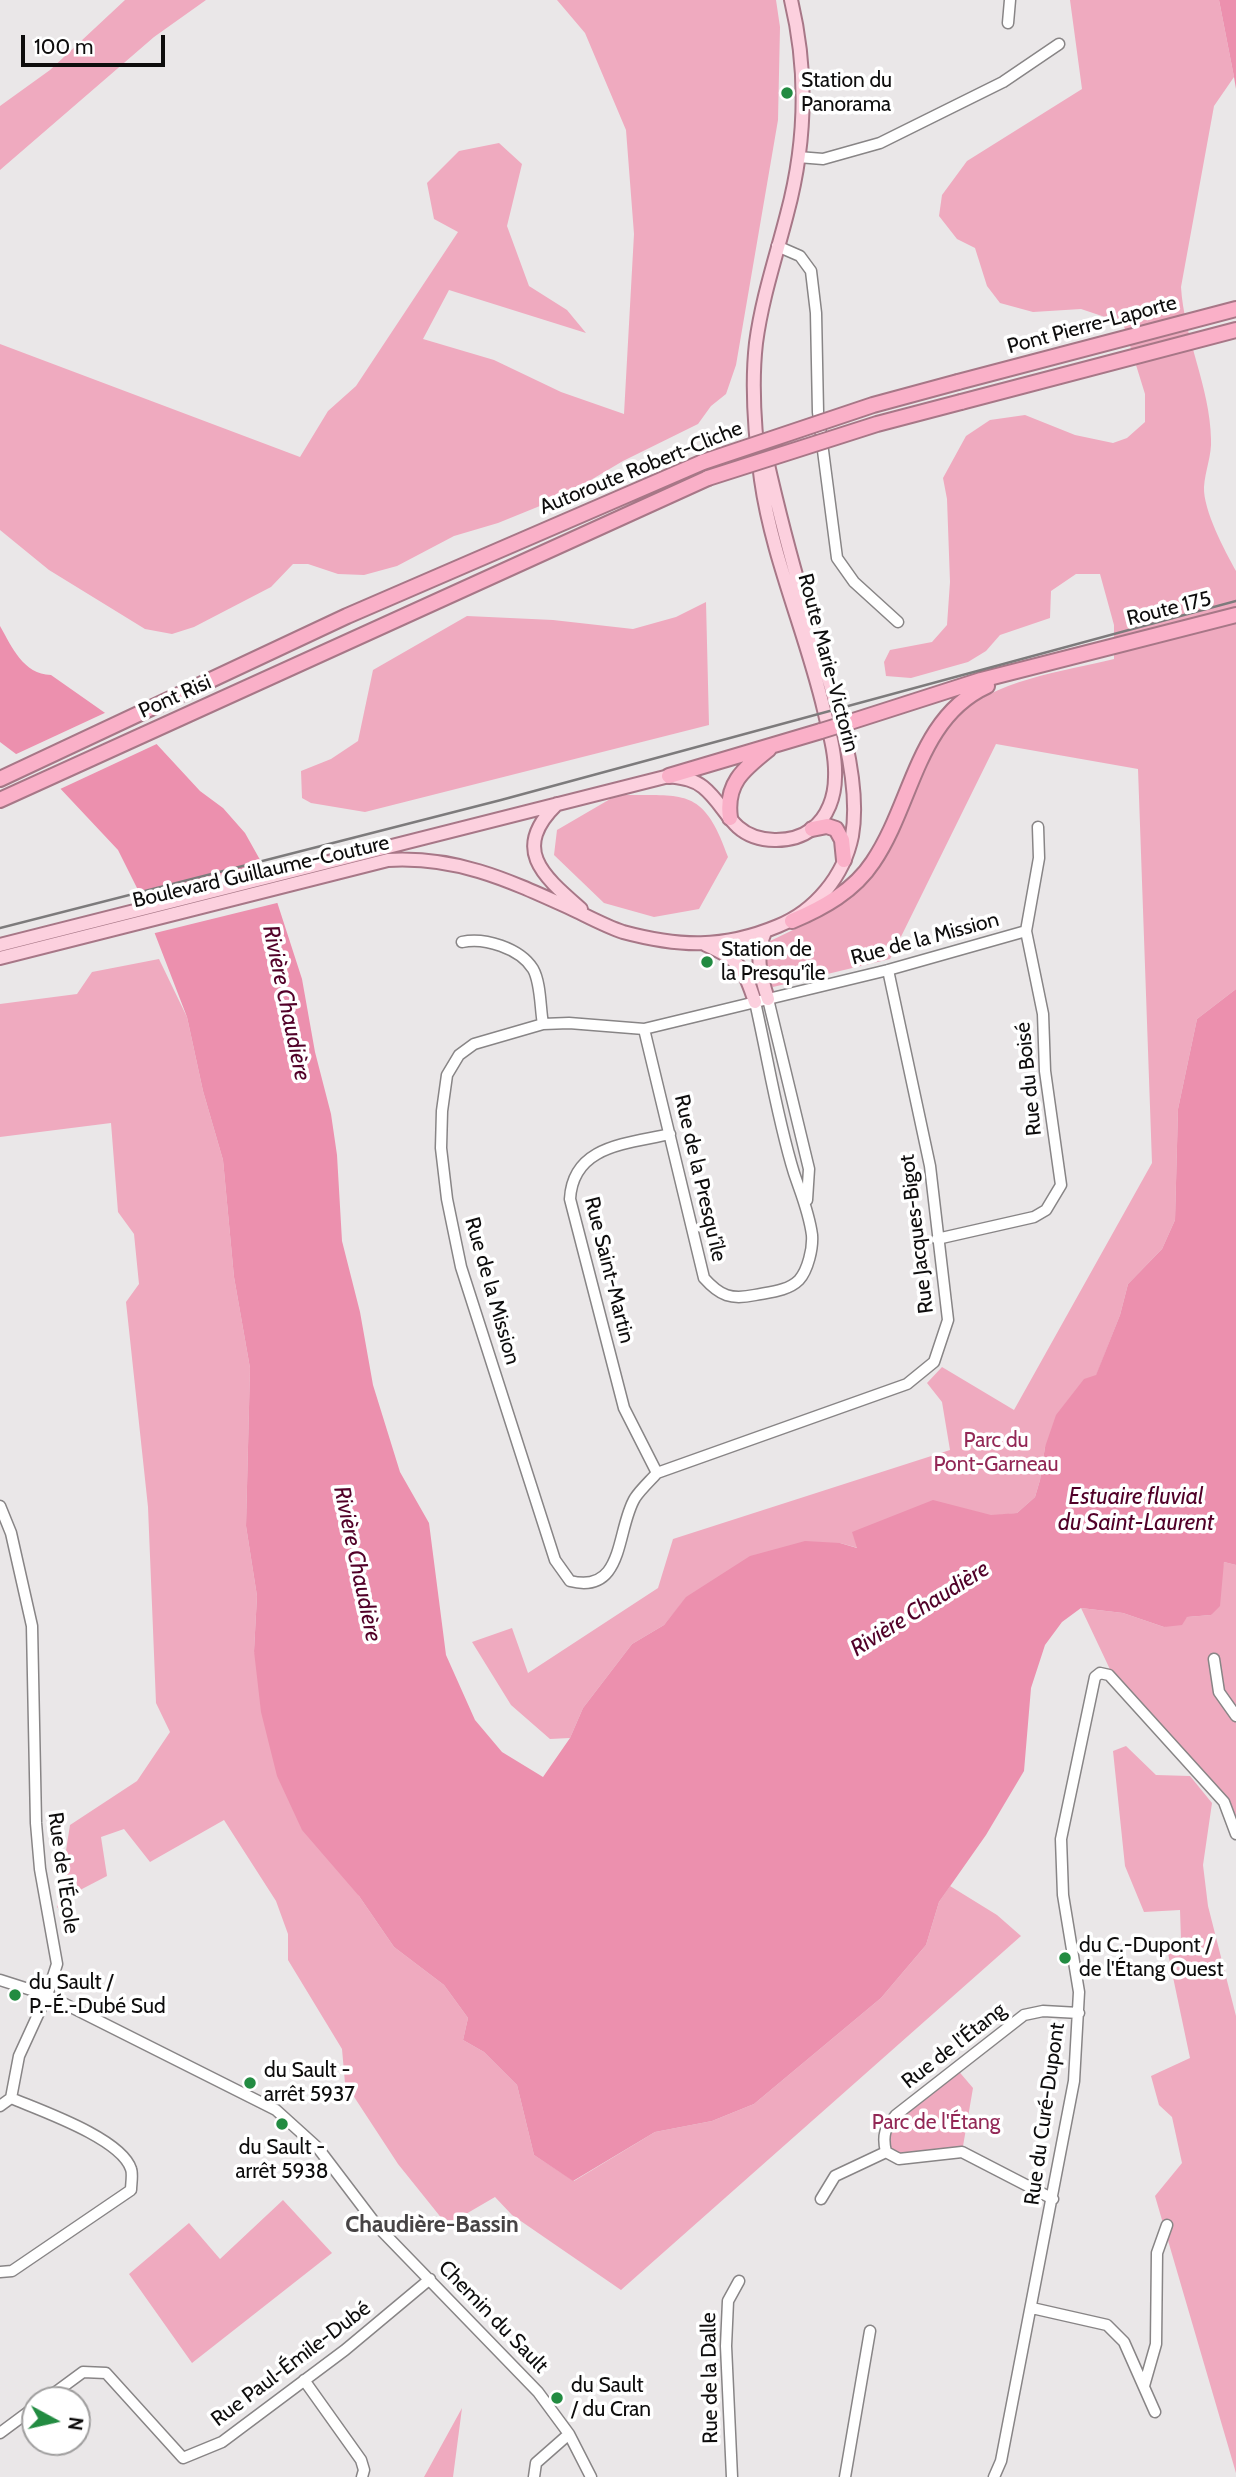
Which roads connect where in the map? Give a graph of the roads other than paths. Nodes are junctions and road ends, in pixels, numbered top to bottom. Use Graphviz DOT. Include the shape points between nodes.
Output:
graph roads {
  1 [pos="791,0"];
  2 [pos="1010,0"];
  3 [pos="1008,23"];
  4 [pos="1059,44"];
  5 [pos="798,157"];
  6 [pos="777,246"];
  7 [pos="1236,309"];
  8 [pos="1236,330"];
  9 [pos="958,382"];
  10 [pos="961,402"];
  11 [pos="757,418"];
  12 [pos="1236,615"];
  13 [pos="347,616"];
  14 [pos="898,622"];
  15 [pos="367,633"];
  16 [pos="1111,645"];
  17 [pos="1020,670"];
  18 [pos="776,744"];
  19 [pos="669,776"];
  20 [pos="0,779"];
  21 [pos="0,800"];
  22 [pos="559,802"];
  23 [pos="730,818"];
  24 [pos="1038,827"];
  25 [pos="812,829"];
  26 [pos="844,860"];
  27 [pos="592,918"];
  28 [pos="792,921"];
  29 [pos="765,932"];
  30 [pos="1026,932"];
  31 [pos="59,936"];
  32 [pos="462,942"];
  33 [pos="0,945"];
  34 [pos="705,945"];
  35 [pos="0,958"];
  36 [pos="888,970"];
  37 [pos="761,1001"];
  38 [pos="543,1024"];
  39 [pos="644,1029"];
  40 [pos="670,1134"];
  41 [pos="807,1204"];
  42 [pos="937,1240"];
  43 [pos="657,1473"];
  44 [pos="0,1506"];
  45 [pos="1214,1659"];
  46 [pos="1236,1716"];
  47 [pos="1236,1834"];
  48 [pos="0,1980"];
  49 [pos="47,1995"];
  50 [pos="1079,2013"];
  51 [pos="11,2098"];
  52 [pos="0,2106"];
  53 [pos="886,2152"];
  54 [pos="821,2199"];
  55 [pos="1053,2199"];
  56 [pos="1167,2225"];
  57 [pos="0,2272"];
  58 [pos="430,2279"];
  59 [pos="739,2281"];
  60 [pos="1032,2308"];
  61 [pos="870,2331"];
  62 [pos="304,2380"];
  63 [pos="64,2386"];
  64 [pos="1144,2386"];
  65 [pos="1155,2412"];
  66 [pos="21,2417"];
  67 [pos="0,2433"];
  68 [pos="569,2434"];
  69 [pos="362,2477"];
  70 [pos="534,2477"];
  71 [pos="591,2477"];
  72 [pos="732,2477"];
  73 [pos="845,2477"];
  74 [pos="994,2477"];
  1 -- 5 [label="main road, Route Marie-Victorin" via="802,44 804,109"];
  2 -- 3 [label="street"];
  4 -- 5 [label="street" via="1003,82 880,143 823,159"];
  5 -- 6 [label="main road, Route Marie-Victorin"];
  6 -- 11 [label="main road, Route Marie-Victorin" via="757,342 753,379"];
  6 -- 14 [label="street, Route Marie-Victorin" via="800,256 811,271 818,412 837,558 854,582"];
  7 -- 9 [label="highway, Pont Pierre-Laporte"];
  8 -- 10 [label="highway, Pont Pierre-Laporte"];
  9 -- 13 [label="highway, Autoroute Robert-Cliche, bridge" via="703,462"];
  10 -- 15 [label="highway, Autoroute Robert-Cliche, bridge" via="708,478"];
  11 -- 25 [label="main road, Route Marie-Victorin" via="761,480 776,547 833,751 834,791 824,816"];
  11 -- 26 [label="main road, Route Marie-Victorin" via="787,546 848,758 854,815"];
  12 -- 16 [label="highway, Route 175"];
  13 -- 20 [label="highway, Pont Risi"];
  15 -- 21 [label="highway, Pont Risi"];
  16 -- 17 [label="highway, Boulevard Guillaume-Couture"];
  17 -- 18 [label="highway, Boulevard Guillaume-Couture, bridge"];
  17 -- 28 [label="highway, Boulevard Guillaume-Couture" via="967,695 952,708 936,728 897,820 873,863 834,900"];
  18 -- 19 [label="highway, Boulevard Guillaume-Couture"];
  18 -- 23 [label="highway" via="739,774 728,804"];
  19 -- 22 [label="main road, Boulevard Guillaume-Couture"];
  19 -- 23 [label="main road" via="702,786"];
  22 -- 27 [label="main road" via="536,829 534,857 543,873"];
  22 -- 31 [label="main road, Boulevard Guillaume-Couture"];
  23 -- 25 [label="main road" via="748,834 767,840 790,838"];
  24 -- 30 [label="street, Rue du Boisé" via="1039,858"];
  25 -- 26 [label="highway" via="836,829"];
  26 -- 28 [label="main road, Route Marie-Victorin" via="830,888"];
  27 -- 31 [label="main road, Boulevard Guillaume-Couture" via="482,871 433,859 388,860"];
  27 -- 34 [label="main road, Boulevard Guillaume-Couture" via="647,938"];
  28 -- 29 [label="main road, Boulevard Guillaume-Couture"];
  29 -- 34 [label="main road, Boulevard Guillaume-Couture"];
  29 -- 37 [label="main road" via="758,950"];
  30 -- 36 [label="street, Rue de la Mission"];
  30 -- 42 [label="street, Rue du Boisé" via="1043,1014 1045,1071 1061,1185 1046,1210 1034,1217"];
  31 -- 33 [label="main road, Boulevard Guillaume-Couture"];
  31 -- 35 [label="main road, Boulevard Guillaume-Couture"];
  32 -- 38 [label="street" via="493,943 532,967"];
  34 -- 37 [label="main road" via="734,959"];
  36 -- 37 [label="street, Rue de la Mission"];
  36 -- 42 [label="street, Rue Jacques-Bigot" via="921,1111"];
  37 -- 39 [label="street, Rue de la Mission"];
  37 -- 41 [label="street, Rue de la Presqu'île" via="794,1173"];
  37 -- 41 [label="street, Rue de la Presqu'île" via="809,1169"];
  38 -- 39 [label="street, Rue de la Mission"];
  38 -- 43 [label="street, Rue de la Mission" via="474,1044 458,1055 447,1075 441,1148 461,1268 555,1560 570,1581 599,1581 609,1572 635,1499"];
  39 -- 40 [label="street, Rue de la Presqu'île"];
  40 -- 41 [label="street, Rue de la Presqu'île" via="704,1278 718,1293 739,1298 788,1288 801,1278 812,1238"];
  40 -- 43 [label="street, Rue Saint-Martin" via="597,1154 575,1172 570,1199 624,1408"];
  42 -- 43 [label="street, Rue Jacques-Bigot" via="948,1320 934,1362 923,1374 907,1384"];
  44 -- 49 [label="street, Rue de l'École" via="32,1626 36,1823 57,1964"];
  45 -- 46 [label="street" via="1219,1692"];
  47 -- 50 [label="street, Rue du Curé-Dupont" via="1224,1802 1115,1679 1100,1673 1095,1677 1061,1839 1060,1867"];
  48 -- 49 [label="street, Chemin du Sault"];
  49 -- 51 [label="street" via="19,2056"];
  49 -- 58 [label="street, Chemin du Sault" via="276,2110 318,2148 378,2227"];
  50 -- 53 [label="street, Rue de l'Étang" via="1024,2015 896,2115 886,2127"];
  50 -- 55 [label="street, Rue du Curé-Dupont" via="1074,2081"];
  51 -- 52 [label="street"];
  51 -- 57 [label="street" via="117,2150 131,2169 131,2190 12,2271"];
  53 -- 54 [label="street" via="835,2176"];
  53 -- 55 [label="street" via="898,2159 962,2152"];
  55 -- 60 [label="street, Rue du Curé-Dupont"];
  56 -- 64 [label="street" via="1157,2253 1156,2344"];
  58 -- 62 [label="street, Rue Paul-Émile-Dubé"];
  58 -- 68 [label="street, Chemin du Sault" via="538,2392"];
  59 -- 72 [label="street, Rue de la Dalle" via="728,2301 726,2346"];
  60 -- 64 [label="street" via="1107,2325 1124,2342"];
  60 -- 74 [label="street, Rue du Curé-Dupont"];
  61 -- 73 [label="street"];
  62 -- 63 [label="street, Rue Paul-Émile-Dubé" via="222,2442 183,2458 106,2373 83,2372"];
  62 -- 69 [label="street" via="361,2460"];
  64 -- 65 [label="street"];
  66 -- 67 [label="street"];
  68 -- 70 [label="street" via="536,2463"];
  68 -- 71 [label="street, Chemin du Sault"];
}
